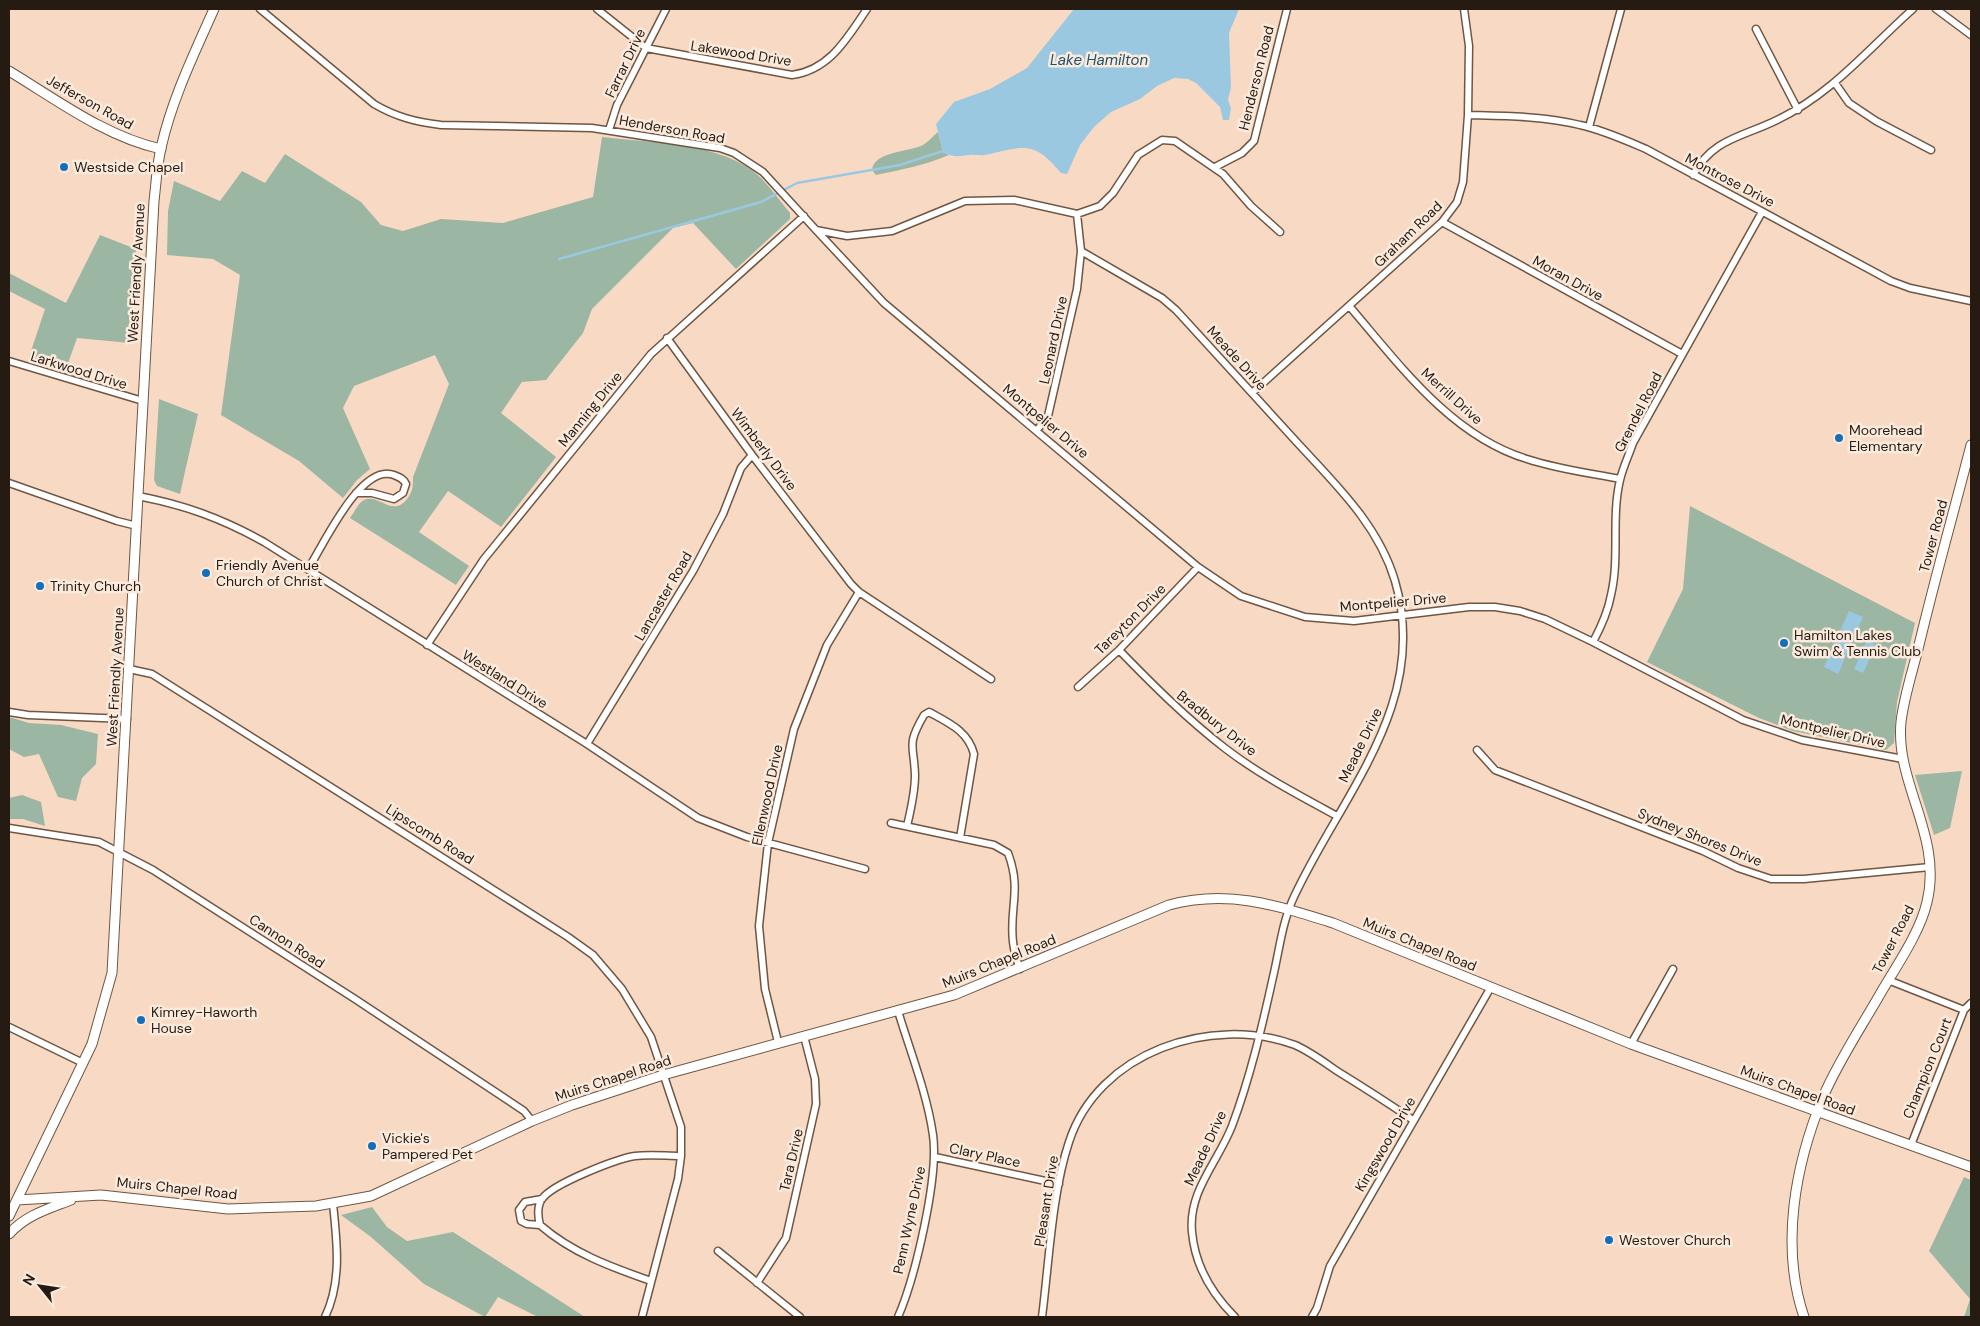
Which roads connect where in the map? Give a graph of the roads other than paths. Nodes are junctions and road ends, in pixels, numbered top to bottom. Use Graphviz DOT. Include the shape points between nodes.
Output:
graph roads {
  1 [pos="214,9"];
  2 [pos="260,9"];
  3 [pos="597,9"];
  4 [pos="666,9"];
  5 [pos="867,9"];
  6 [pos="1287,9"];
  7 [pos="1464,9"];
  8 [pos="1621,9"];
  9 [pos="1913,9"];
  10 [pos="1936,9"];
  11 [pos="1756,29"];
  12 [pos="1971,35"];
  13 [pos="646,48"];
  14 [pos="9,71"];
  15 [pos="1835,83"];
  16 [pos="1798,110"];
  17 [pos="1468,115"];
  18 [pos="1589,127"];
  19 [pos="609,130"];
  20 [pos="161,149"];
  21 [pos="1931,150"];
  22 [pos="1215,167"];
  23 [pos="1693,175"];
  24 [pos="1762,212"];
  25 [pos="1077,214"];
  26 [pos="804,216"];
  27 [pos="1442,222"];
  28 [pos="816,230"];
  29 [pos="1280,232"];
  30 [pos="1081,251"];
  31 [pos="1971,301"];
  32 [pos="1350,307"];
  33 [pos="667,338"];
  34 [pos="1682,354"];
  35 [pos="9,361"];
  36 [pos="1252,393"];
  37 [pos="143,402"];
  38 [pos="1037,430"];
  39 [pos="1971,444"];
  40 [pos="752,455"];
  41 [pos="1620,479"];
  42 [pos="9,483"];
  43 [pos="356,493"];
  44 [pos="138,496"];
  45 [pos="137,526"];
  46 [pos="1198,567"];
  47 [pos="308,569"];
  48 [pos="859,592"];
  49 [pos="1401,616"];
  50 [pos="1593,642"];
  51 [pos="427,645"];
  52 [pos="1119,650"];
  53 [pos="129,669"];
  54 [pos="991,679"];
  55 [pos="1078,687"];
  56 [pos="9,712"];
  57 [pos="127,719"];
  58 [pos="587,744"];
  59 [pos="1477,750"];
  60 [pos="1903,759"];
  61 [pos="1337,816"];
  62 [pos="891,823"];
  63 [pos="907,826"];
  64 [pos="9,828"];
  65 [pos="960,838"];
  66 [pos="768,843"];
  67 [pos="119,854"];
  68 [pos="1930,867"];
  69 [pos="865,869"];
  70 [pos="1289,910"];
  71 [pos="1020,969"];
  72 [pos="1673,969"];
  73 [pos="1888,980"];
  74 [pos="1491,987"];
  75 [pos="1971,1003"];
  76 [pos="898,1010"];
  77 [pos="1964,1010"];
  78 [pos="9,1027"];
  79 [pos="804,1036"];
  80 [pos="1259,1038"];
  81 [pos="778,1042"];
  82 [pos="1631,1044"];
  83 [pos="83,1064"];
  84 [pos="663,1075"];
  85 [pos="1818,1112"];
  86 [pos="1414,1120"];
  87 [pos="532,1121"];
  88 [pos="1911,1145"];
  89 [pos="681,1156"];
  90 [pos="935,1157"];
  91 [pos="1971,1167"];
  92 [pos="1059,1184"];
  93 [pos="80,1196"];
  94 [pos="542,1199"];
  95 [pos="17,1200"];
  96 [pos="333,1204"];
  97 [pos="9,1216"];
  98 [pos="540,1225"];
  99 [pos="9,1234"];
  100 [pos="718,1251"];
  101 [pos="651,1281"];
  102 [pos="757,1282"];
  103 [pos="325,1317"];
  104 [pos="642,1317"];
  105 [pos="800,1317"];
  106 [pos="898,1317"];
  107 [pos="1042,1317"];
  108 [pos="1235,1317"];
  109 [pos="1312,1317"];
  110 [pos="1804,1317"];
  1 -- 20 [label="main road, West Friendly Avenue" via="175,100"];
  2 -- 19 [label="street, Henderson Road" via="374,104 395,116 441,124"];
  3 -- 13 [label="street, Lakewood Drive"];
  4 -- 13 [label="street, Farrar Drive"];
  5 -- 13 [label="street, Lakewood Drive" via="840,49 827,61 800,74 764,71"];
  6 -- 22 [label="street, Henderson Road" via="1254,141 1242,153"];
  7 -- 17 [label="street, Graham Road" via="1469,46"];
  8 -- 18 [label="street"];
  9 -- 15 [label="street"];
  10 -- 12 [label="street"];
  11 -- 16 [label="street"];
  13 -- 19 [label="street, Farrar Drive" via="617,105"];
  14 -- 20 [label="main road, Jefferson Road" via="115,134"];
  15 -- 16 [label="street"];
  15 -- 21 [label="street" via="1849,103"];
  16 -- 23 [label="street" via="1719,144 1701,160"];
  17 -- 18 [label="street, Montrose Drive" via="1557,120"];
  17 -- 27 [label="street, Graham Road" via="1463,182 1457,202"];
  18 -- 23 [label="street, Montrose Drive" via="1646,149"];
  19 -- 26 [label="street, Henderson Road" via="694,142 734,153 763,172"];
  20 -- 37 [label="main road, West Friendly Avenue" via="153,205"];
  22 -- 25 [label="street" via="1175,141 1162,140 1138,155 1113,194 1100,206"];
  22 -- 29 [label="street"];
  23 -- 24 [label="street, Montrose Drive"];
  24 -- 31 [label="street, Montrose Drive" via="1892,281"];
  24 -- 34 [label="street, Grendel Road"];
  25 -- 28 [label="street" via="1014,200 989,199 965,201 892,231 847,236"];
  25 -- 30 [label="street"];
  26 -- 28 [label="street, Henderson Road"];
  26 -- 33 [label="street, Manning Drive"];
  27 -- 32 [label="street, Graham Road"];
  27 -- 34 [label="street, Moran Drive"];
  28 -- 38 [label="street, Montpelier Drive" via="884,303"];
  30 -- 36 [label="street, Meade Drive" via="1162,298"];
  30 -- 38 [label="street, Leonard Drive" via="1077,289 1053,398 1048,416"];
  32 -- 36 [label="street, Graham Road"];
  32 -- 41 [label="street, Merrill Drive" via="1428,396 1476,434 1500,449 1526,459"];
  33 -- 40 [label="street, Wimberly Drive"];
  33 -- 51 [label="street, Manning Drive" via="484,559"];
  34 -- 41 [label="street, Grendel Road" via="1633,443"];
  35 -- 37 [label="street, Larkwood Drive"];
  36 -- 49 [label="street, Meade Drive" via="1363,516 1386,557 1395,582"];
  37 -- 44 [label="main road, West Friendly Avenue"];
  38 -- 46 [label="street, Montpelier Drive"];
  39 -- 60 [label="main road, Tower Road" via="1901,721"];
  40 -- 48 [label="street, Wimberly Drive"];
  40 -- 58 [label="street, Lancaster Road" via="742,468 723,514 693,571"];
  41 -- 50 [label="street, Grendel Road" via="1612,594 1606,616"];
  42 -- 45 [label="street"];
  43 -- 43 [label="street" via="367,480 381,474 394,474 406,484 403,493 394,500 372,493"];
  43 -- 47 [label="street"];
  44 -- 45 [label="main road, West Friendly Avenue"];
  44 -- 47 [label="street, Westland Drive" via="176,504 215,518 264,542"];
  45 -- 53 [label="main road, West Friendly Avenue"];
  46 -- 49 [label="street, Montpelier Drive" via="1241,596 1305,617 1354,621"];
  46 -- 52 [label="street, Tareyton Drive"];
  47 -- 51 [label="street, Westland Drive"];
  48 -- 54 [label="street"];
  48 -- 66 [label="street, Ellenwood Drive" via="828,646 794,729"];
  49 -- 50 [label="street, Montpelier Drive" via="1495,607 1544,619"];
  49 -- 61 [label="street, Meade Drive" via="1402,665 1392,711"];
  50 -- 60 [label="street, Montpelier Drive" via="1743,720 1802,740"];
  51 -- 58 [label="street, Westland Drive"];
  52 -- 55 [label="street, Tareyton Drive"];
  52 -- 61 [label="street, Bradbury Drive" via="1167,699 1227,750"];
  53 -- 57 [label="main road, West Friendly Avenue"];
  53 -- 84 [label="street, Lipscomb Road" via="152,674 593,955 622,989 643,1022"];
  56 -- 57 [label="street"];
  57 -- 67 [label="main road, West Friendly Avenue"];
  58 -- 66 [label="street, Westland Drive" via="698,818"];
  59 -- 68 [label="street, Sydney Shores Drive" via="1495,770 1771,879 1804,880"];
  60 -- 68 [label="main road, Tower Road" via="1929,844"];
  61 -- 70 [label="street, Meade Drive"];
  62 -- 63 [label="street"];
  63 -- 65 [label="street"];
  63 -- 65 [label="street" via="914,799 911,741 924,715 930,712 964,733 974,754"];
  64 -- 67 [label="street, Cannon Road" via="99,842"];
  65 -- 71 [label="street" via="994,845 1008,853 1015,870 1013,943"];
  66 -- 69 [label="street, Westland Drive"];
  66 -- 81 [label="street, Ellenwood Drive" via="759,926 765,989"];
  67 -- 83 [label="main road, West Friendly Avenue" via="112,973 92,1044"];
  67 -- 87 [label="street, Cannon Road" via="153,870 355,999 524,1111"];
  68 -- 73 [label="main road, Tower Road" via="1928,902"];
  70 -- 71 [label="main road, Muirs Chapel Road" via="1221,898 1184,901"];
  70 -- 74 [label="main road, Muirs Chapel Road" via="1333,923"];
  70 -- 80 [label="street, Meade Drive"];
  71 -- 76 [label="main road, Muirs Chapel Road" via="954,995"];
  72 -- 82 [label="street"];
  73 -- 77 [label="street"];
  73 -- 85 [label="main road, Tower Road" via="1846,1053"];
  74 -- 82 [label="main road, Muirs Chapel Road"];
  74 -- 86 [label="street, Kingswood Drive"];
  75 -- 77 [label="street, Champion Court"];
  76 -- 79 [label="main road, Muirs Chapel Road"];
  76 -- 90 [label="street, Penn Wyne Drive" via="929,1116"];
  77 -- 88 [label="street, Champion Court"];
  78 -- 83 [label="street"];
  79 -- 81 [label="main road, Muirs Chapel Road"];
  79 -- 102 [label="street, Tara Drive" via="815,1079 816,1104 786,1238"];
  80 -- 86 [label="street, Pleasant Drive" via="1295,1046"];
  80 -- 92 [label="street, Pleasant Drive" via="1221,1035 1171,1043 1129,1064 1110,1079 1080,1118 1069,1140"];
  80 -- 108 [label="street, Meade Drive" via="1230,1131 1198,1189 1192,1230 1200,1268 1209,1287"];
  81 -- 84 [label="main road, Muirs Chapel Road"];
  82 -- 85 [label="main road, Muirs Chapel Road"];
  83 -- 95 [label="main road, West Friendly Avenue"];
  84 -- 87 [label="main road, Muirs Chapel Road"];
  84 -- 89 [label="street, Lipscomb Road" via="681,1127"];
  85 -- 88 [label="main road, Muirs Chapel Road"];
  85 -- 110 [label="main road, Tower Road" via="1800,1174 1792,1221 1794,1274"];
  86 -- 109 [label="street, Kingswood Drive" via="1330,1266"];
  87 -- 96 [label="main road, Muirs Chapel Road" via="371,1196"];
  88 -- 91 [label="main road, Muirs Chapel Road"];
  89 -- 94 [label="street" via="635,1156 598,1167 553,1189"];
  89 -- 101 [label="street, Lipscomb Road"];
  90 -- 92 [label="street, Clary Place"];
  90 -- 106 [label="street, Penn Wyne Drive" via="925,1219"];
  92 -- 107 [label="street, Pleasant Drive"];
  93 -- 95 [label="main road, Muirs Chapel Road"];
  93 -- 96 [label="main road, Muirs Chapel Road" via="117,1196 228,1208"];
  93 -- 99 [label="main road" via="36,1214"];
  94 -- 98 [label="street" via="538,1214"];
  94 -- 98 [label="street" via="525,1202 519,1210 521,1221"];
  95 -- 97 [label="main road, West Friendly Avenue"];
  96 -- 103 [label="street" via="337,1276"];
  98 -- 101 [label="street" via="568,1247"];
  100 -- 102 [label="street"];
  101 -- 104 [label="street, Lipscomb Road"];
  102 -- 105 [label="street"];
}
